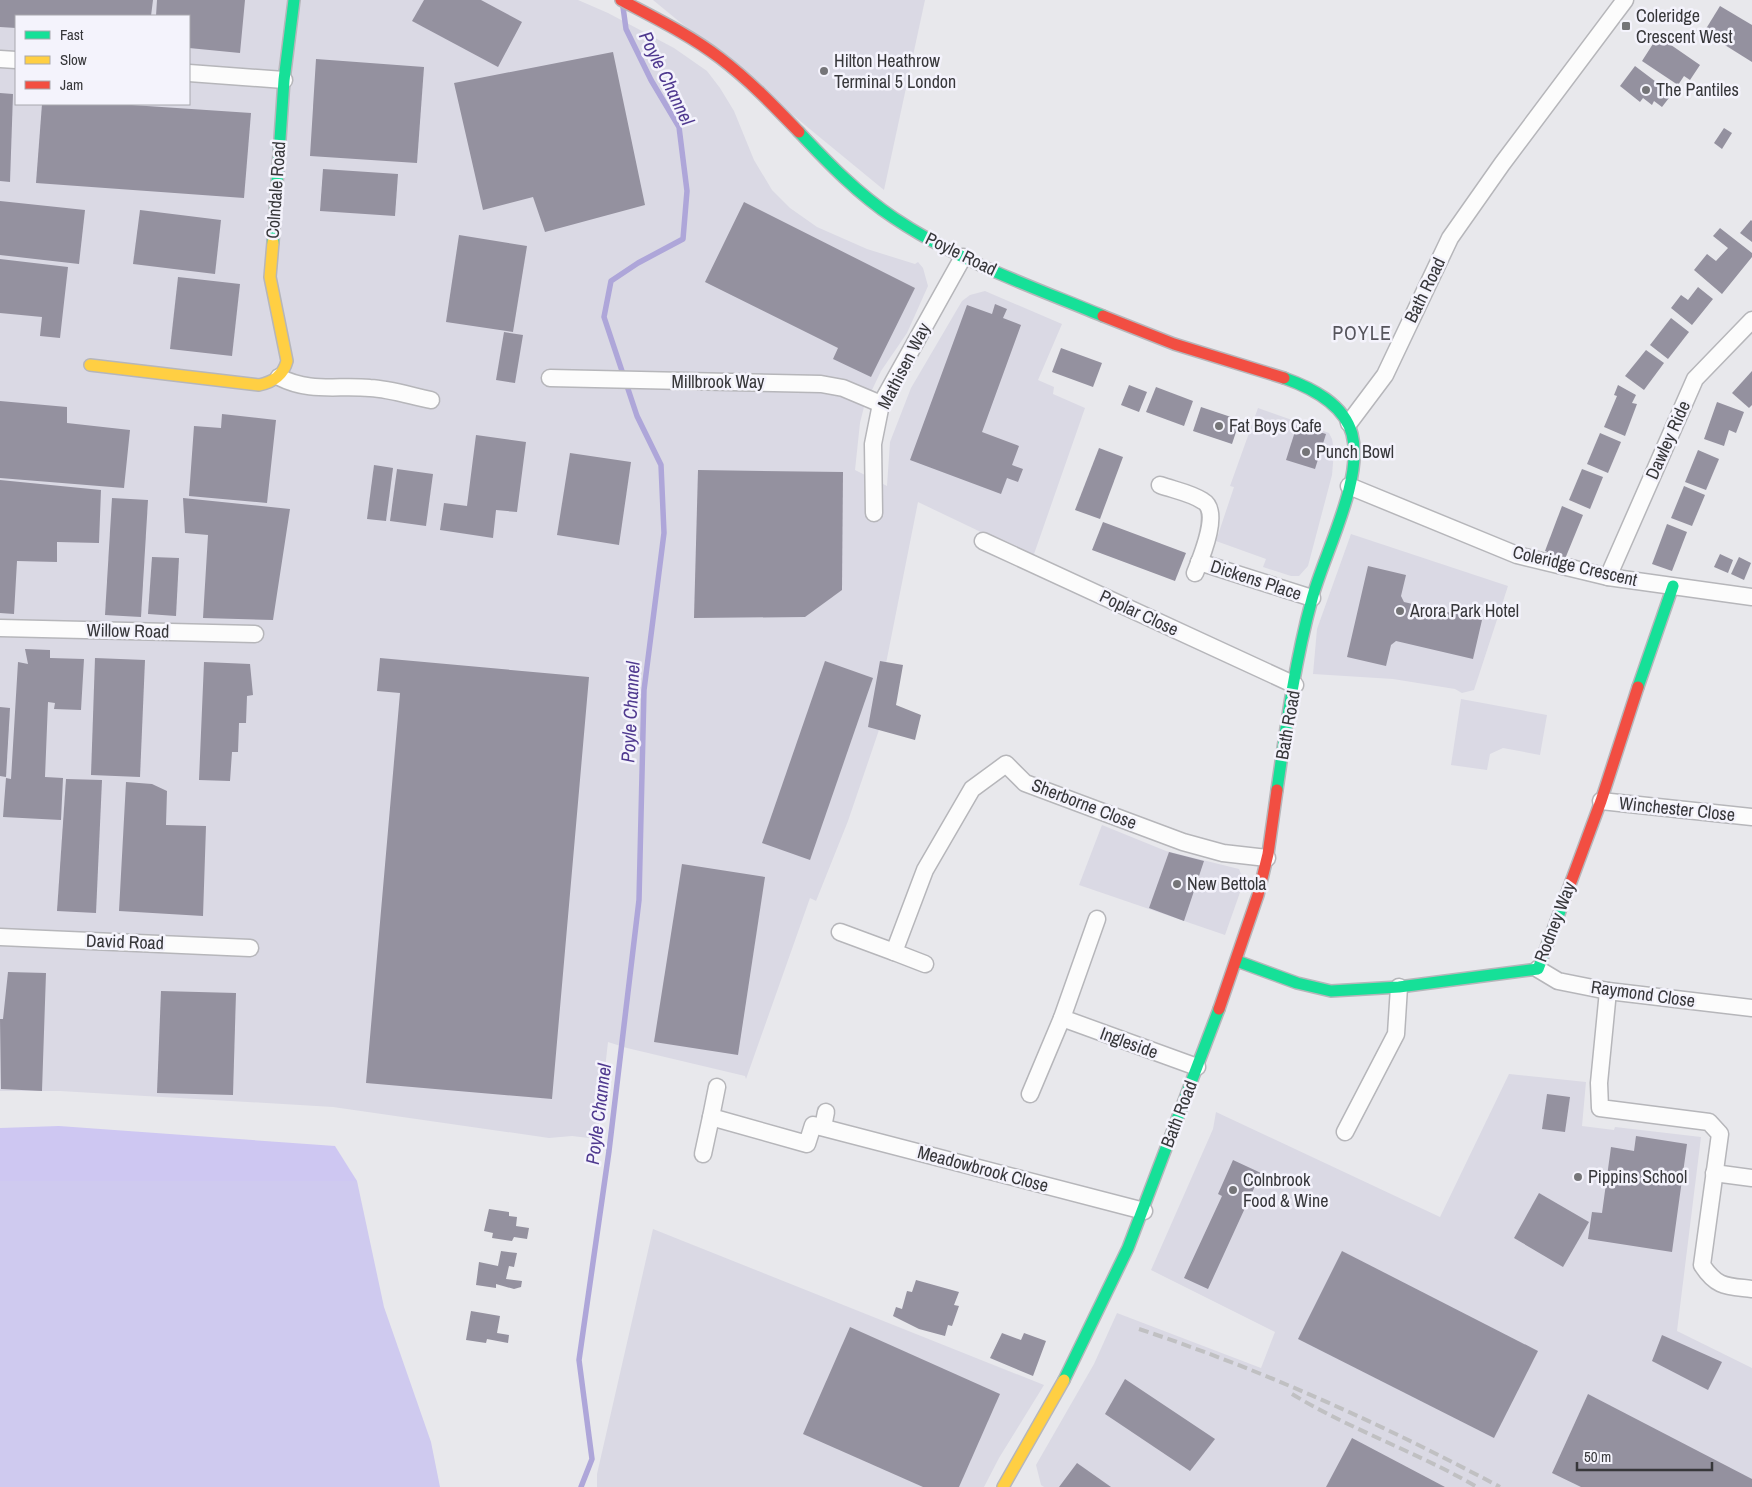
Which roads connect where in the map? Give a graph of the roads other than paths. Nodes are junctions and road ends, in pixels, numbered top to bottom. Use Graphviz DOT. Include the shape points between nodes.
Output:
graph roads {
  1 [pos="294,0"];
  2 [pos="1625,0"];
  3 [pos="627,3"];
  4 [pos="0,59"];
  5 [pos="15,60"];
  6 [pos="190,73"];
  7 [pos="284,80"];
  8 [pos="963,257"];
  9 [pos="1752,320"];
  10 [pos="90,365"];
  11 [pos="279,377"];
  12 [pos="550,378"];
  13 [pos="431,400"];
  14 [pos="881,404"];
  15 [pos="1349,423"];
  16 [pos="1160,485"];
  17 [pos="1349,486"];
  18 [pos="874,513"];
  19 [pos="982,541"];
  20 [pos="1608,577"];
  21 [pos="1673,586"];
  22 [pos="1752,597"];
  23 [pos="1312,598"];
  24 [pos="0,628"];
  25 [pos="256,634"];
  26 [pos="1295,684"];
  27 [pos="1601,801"];
  28 [pos="1752,817"];
  29 [pos="1267,858"];
  30 [pos="1097,919"];
  31 [pos="840,932"];
  32 [pos="0,937"];
  33 [pos="250,948"];
  34 [pos="894,952"];
  35 [pos="1237,961"];
  36 [pos="926,964"];
  37 [pos="1538,969"];
  38 [pos="1399,987"];
  39 [pos="1608,992"];
  40 [pos="1752,1008"];
  41 [pos="1062,1018"];
  42 [pos="1197,1068"];
  43 [pos="717,1087"];
  44 [pos="1030,1094"];
  45 [pos="711,1117"];
  46 [pos="1345,1132"];
  47 [pos="703,1154"];
  48 [pos="1714,1173"];
  49 [pos="1752,1178"];
  50 [pos="1144,1211"];
  51 [pos="1752,1289"];
  52 [pos="1008,1485"];
  1 -- 7 [label="street, Colndale Road"];
  2 -- 15 [label="street, Bath Road" via="1450,238 1385,375"];
  3 -- 8 [label="street, Poyle Road" via="702,46 733,68 874,204"];
  4 -- 5 [label="street"];
  6 -- 7 [label="street"];
  7 -- 11 [label="street, Colndale Road" via="270,277 287,361"];
  8 -- 14 [label="street, Mathisen Way"];
  8 -- 15 [label="street, Poyle Road" via="1174,344 1290,380 1319,393 1342,412"];
  9 -- 20 [label="street, Dawley Ride" via="1695,379"];
  10 -- 11 [label="street" via="259,385 272,383"];
  11 -- 13 [label="street" via="292,384 324,389 372,388"];
  12 -- 14 [label="street, Millbrook Way" via="821,384 843,388"];
  14 -- 18 [label="street, Mathisen Way" via="873,444"];
  15 -- 17 [label="street, Bath Road" via="1355,460"];
  16 -- 23 [label="street, Dickens Place" via="1205,501 1210,508 1212,520 1197,567"];
  17 -- 20 [label="street, Coleridge Crescent" via="1517,555"];
  17 -- 23 [label="street, Bath Road"];
  19 -- 26 [label="street, Poplar Close"];
  20 -- 21 [label="street, Coleridge Crescent"];
  21 -- 22 [label="street, Coleridge Crescent"];
  21 -- 27 [label="street, Rodney Way"];
  23 -- 26 [label="street, Bath Road"];
  24 -- 25 [label="street, Willow Road"];
  26 -- 29 [label="street, Bath Road"];
  27 -- 28 [label="street, Winchester Close"];
  27 -- 37 [label="street, Rodney Way"];
  29 -- 34 [label="street, Sherborne Close" via="1222,853 1183,842 1025,783 1006,764 972,790 925,870"];
  29 -- 35 [label="street, Bath Road"];
  30 -- 41 [label="street"];
  31 -- 34 [label="street"];
  32 -- 33 [label="street, David Road"];
  34 -- 36 [label="street"];
  35 -- 38 [label="street, Rodney Way" via="1297,983 1331,991"];
  35 -- 42 [label="street, Bath Road"];
  37 -- 38 [label="street, Rodney Way"];
  37 -- 39 [label="street, Raymond Close" via="1558,981"];
  38 -- 46 [label="street" via="1396,1034"];
  39 -- 40 [label="street, Raymond Close"];
  39 -- 48 [label="street" via="1599,1083 1600,1108 1709,1122 1720,1134"];
  41 -- 42 [label="street, Ingleside"];
  41 -- 44 [label="street"];
  42 -- 50 [label="street, Bath Road"];
  43 -- 45 [label="street"];
  45 -- 47 [label="street"];
  45 -- 50 [label="street, Meadowbrook Close" via="807,1144 812,1125 824,1120"];
  48 -- 49 [label="street"];
  48 -- 51 [label="street" via="1702,1265 1711,1279 1721,1286"];
  50 -- 52 [label="street, Bath Road" via="1086,1340"];
}
